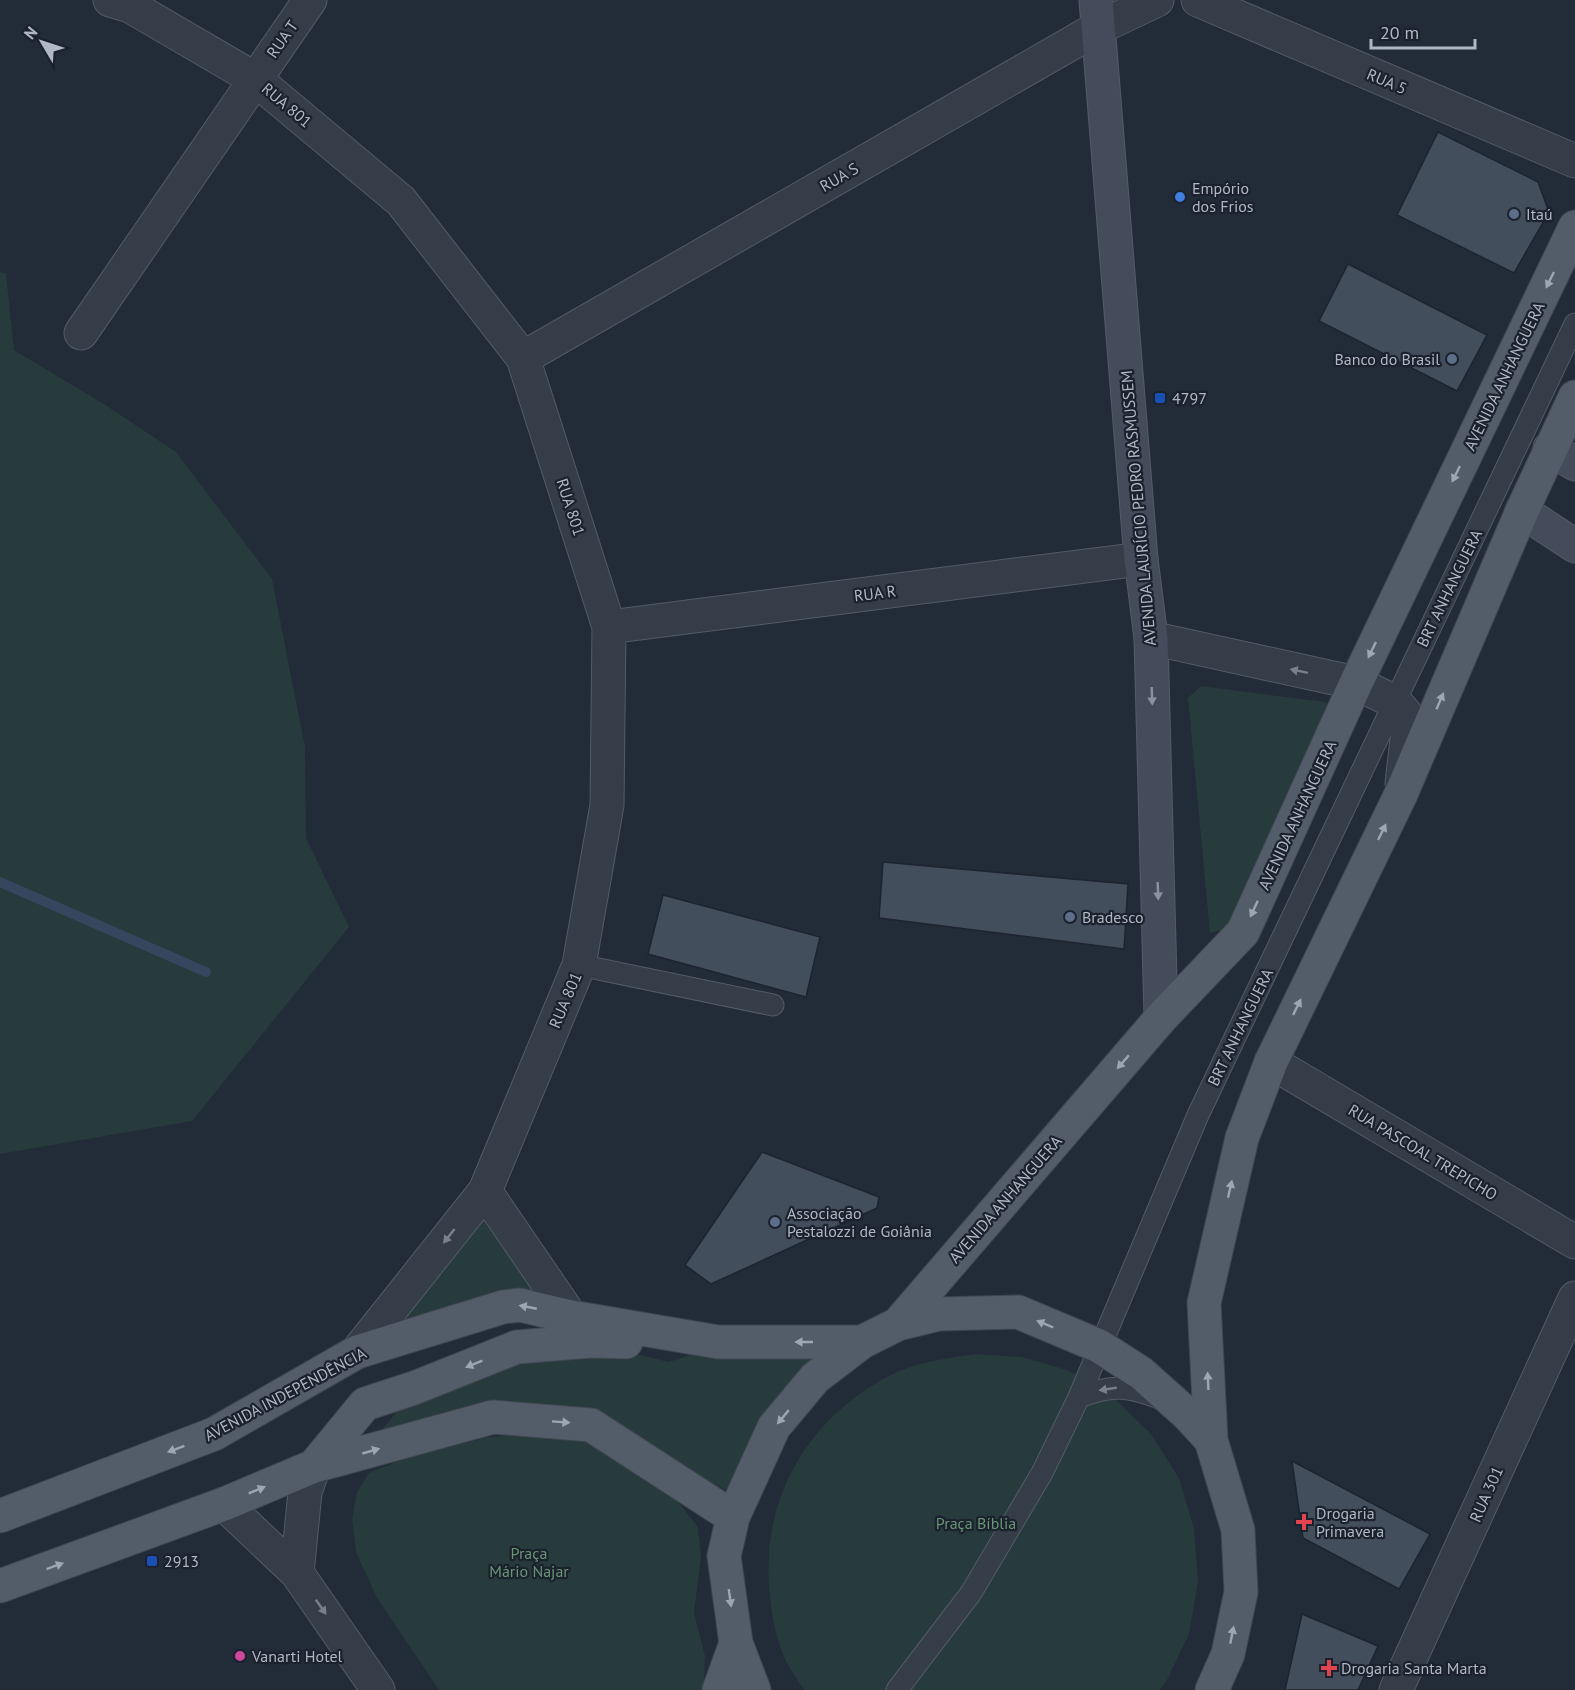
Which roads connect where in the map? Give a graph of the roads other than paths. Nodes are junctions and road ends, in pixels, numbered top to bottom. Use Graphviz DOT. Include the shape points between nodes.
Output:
graph roads {
  1 [pos="110,0"];
  2 [pos="310,0"];
  3 [pos="1157,0"];
  4 [pos="1198,0"];
  5 [pos="1097,14"];
  6 [pos="255,79"];
  7 [pos="1575,161"];
  8 [pos="1575,227"];
  9 [pos="1575,324"];
  10 [pos="1575,330"];
  11 [pos="81,333"];
  12 [pos="1562,351"];
  13 [pos="523,358"];
  14 [pos="1575,397"];
  15 [pos="1563,456"];
  16 [pos="1522,511"];
  17 [pos="1575,546"];
  18 [pos="1141,559"];
  19 [pos="609,627"];
  20 [pos="1150,638"];
  21 [pos="1356,683"];
  22 [pos="1395,702"];
  23 [pos="1401,794"];
  24 [pos="579,965"];
  25 [pos="773,1005"];
  26 [pos="1161,1018"];
  27 [pos="1271,1062"];
  28 [pos="485,1191"];
  29 [pos="1575,1242"];
  30 [pos="1575,1298"];
  31 [pos="571,1317"];
  32 [pos="898,1324"];
  33 [pos="718,1342"];
  34 [pos="862,1342"];
  35 [pos="1099,1346"];
  36 [pos="357,1352"];
  37 [pos="1079,1397"];
  38 [pos="1177,1405"];
  39 [pos="1211,1440"];
  40 [pos="314,1466"];
  41 [pos="224,1504"];
  42 [pos="0,1516"];
  43 [pos="733,1517"];
  44 [pos="297,1573"];
  45 [pos="0,1586"];
  46 [pos="736,1643"];
  47 [pos="378,1690"];
  48 [pos="719,1690"];
  49 [pos="754,1690"];
  50 [pos="897,1690"];
  51 [pos="1212,1690"];
  52 [pos="1396,1690"];
  1 -- 6 [label="street, RUA 801" via="130,6"];
  2 -- 6 [label="street, RUA T"];
  3 -- 5 [label="street, RUA S"];
  4 -- 7 [label="street, RUA 5"];
  5 -- 13 [label="street, RUA S"];
  5 -- 18 [label="street, AVENIDA LAURÍCIO PEDRO RASMUSSEM"];
  6 -- 11 [label="street, RUA T"];
  6 -- 13 [label="street, RUA 801" via="400,201"];
  8 -- 21 [label="main road, AVENIDA ANHANGUERA, one-way"];
  9 -- 12 [label="lane, BRT ANHANGUERA"];
  10 -- 12 [label="lane, BRT ANHANGUERA"];
  12 -- 22 [label="lane, BRT ANHANGUERA"];
  13 -- 19 [label="street, RUA 801"];
  14 -- 15 [label="main road"];
  15 -- 16 [label="main road"];
  16 -- 17 [label="street"];
  23 -- 16 [label="main road, one-way"];
  18 -- 19 [label="street, RUA R"];
  18 -- 20 [label="street, AVENIDA LAURÍCIO PEDRO RASMUSSEM"];
  19 -- 24 [label="street, RUA 801" via="607,805"];
  21 -- 20 [label="street, one-way"];
  20 -- 26 [label="street, AVENIDA LAURÍCIO PEDRO RASMUSSEM, one-way"];
  21 -- 22 [label="street"];
  21 -- 26 [label="main road, AVENIDA ANHANGUERA, one-way" via="1243,932"];
  22 -- 23 [label="street" via="1406,712 1408,731"];
  22 -- 35 [label="lane, BRT ANHANGUERA" via="1198,1115"];
  27 -- 23 [label="main road, one-way"];
  24 -- 25 [label="lane"];
  24 -- 28 [label="street, RUA 801"];
  26 -- 32 [label="main road, AVENIDA ANHANGUERA, one-way"];
  27 -- 29 [label="street, RUA PASCOAL TREPICHO"];
  39 -- 27 [label="main road, one-way" via="1204,1304 1242,1138"];
  28 -- 31 [label="street"];
  28 -- 36 [label="street, RUA 801, one-way"];
  30 -- 52 [label="street, RUA 301"];
  31 -- 33 [label="main road, AVENIDA INDEPENDÊNCIA"];
  31 -- 36 [label="main road, AVENIDA INDEPENDÊNCIA, one-way" via="520,1305 503,1307"];
  32 -- 34 [label="main road"];
  35 -- 32 [label="main road, one-way" via="1018,1312 939,1314"];
  34 -- 33 [label="main road, AVENIDA INDEPENDÊNCIA, one-way"];
  33 -- 40 [label="main road, one-way" via="591,1341 517,1347 365,1404"];
  34 -- 43 [label="main road, one-way" via="815,1378 774,1427"];
  35 -- 37 [label="lane, BRT ANHANGUERA"];
  35 -- 38 [label="main road" via="1141,1373"];
  36 -- 42 [label="main road, AVENIDA INDEPENDÊNCIA, one-way" via="214,1434"];
  38 -- 37 [label="lane, one-way" via="1117,1387"];
  37 -- 50 [label="lane, BRT ANHANGUERA" via="1042,1473 971,1593"];
  38 -- 39 [label="main road"];
  51 -- 39 [label="main road, one-way" via="1228,1654 1241,1592 1238,1530"];
  41 -- 40 [label="main road, one-way"];
  40 -- 43 [label="main road, one-way" via="493,1417 591,1425"];
  40 -- 44 [label="street" via="305,1492"];
  41 -- 44 [label="street"];
  45 -- 41 [label="main road, one-way"];
  43 -- 46 [label="main road, one-way" via="724,1556"];
  44 -- 47 [label="street, one-way"];
  46 -- 48 [label="main road"];
  46 -- 49 [label="main road"];
}
